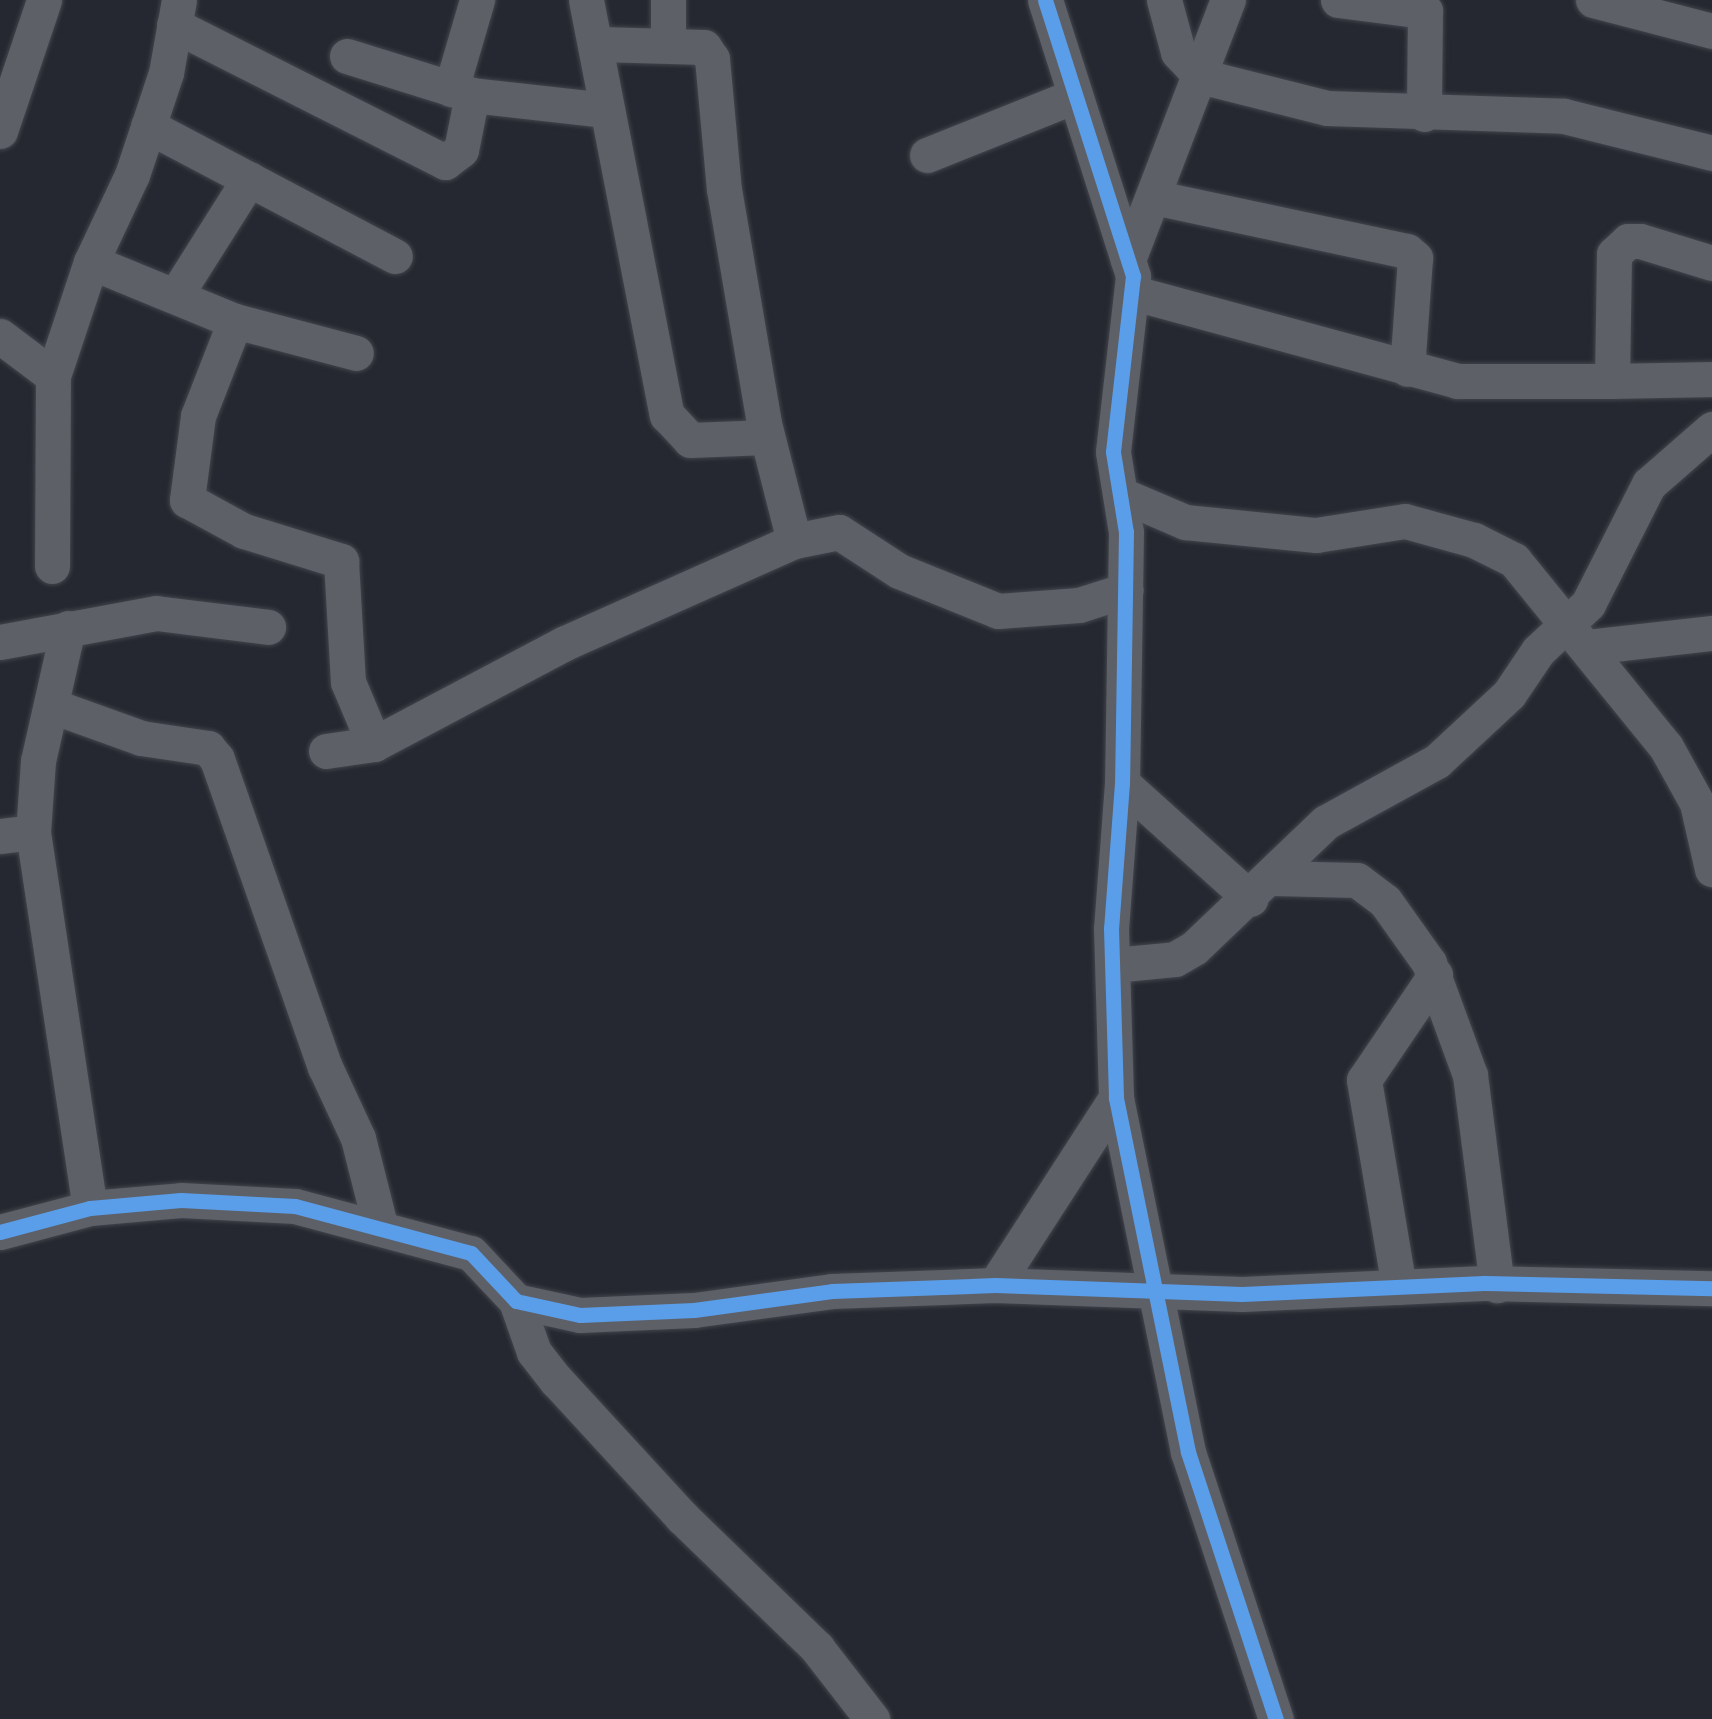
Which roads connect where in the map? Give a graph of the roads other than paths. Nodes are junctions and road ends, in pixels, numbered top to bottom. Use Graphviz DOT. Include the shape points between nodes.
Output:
graph roads {
  1 [pos="44,0"];
  2 [pos="477,0"];
  3 [pos="586,0"];
  4 [pos="668,0"];
  5 [pos="1044,0"];
  6 [pos="1164,0"];
  7 [pos="1228,0"];
  8 [pos="1338,0"];
  9 [pos="1593,0"];
  10 [pos="176,13"];
  11 [pos="1692,18"];
  12 [pos="668,43"];
  13 [pos="600,44"];
  14 [pos="347,56"];
  15 [pos="1200,76"];
  16 [pos="461,92"];
  17 [pos="1072,97"];
  18 [pos="606,110"];
  19 [pos="1424,114"];
  20 [pos="148,126"];
  21 [pos="0,131"];
  22 [pos="1712,152"];
  23 [pos="928,155"];
  24 [pos="249,179"];
  25 [pos="1153,197"];
  26 [pos="394,256"];
  27 [pos="91,262"];
  28 [pos="1712,263"];
  29 [pos="1131,276"];
  30 [pos="178,294"];
  31 [pos="235,321"];
  32 [pos="0,336"];
  33 [pos="356,352"];
  34 [pos="1407,369"];
  35 [pos="53,376"];
  36 [pos="1712,379"];
  37 [pos="1612,380"];
  38 [pos="1712,429"];
  39 [pos="767,437"];
  40 [pos="1122,496"];
  41 [pos="794,541"];
  42 [pos="52,566"];
  43 [pos="1126,590"];
  44 [pos="268,626"];
  45 [pos="68,628"];
  46 [pos="1712,632"];
  47 [pos="1576,634"];
  48 [pos="0,642"];
  49 [pos="55,706"];
  50 [pos="374,744"];
  51 [pos="326,751"];
  52 [pos="1122,783"];
  53 [pos="1704,800"];
  54 [pos="16,834"];
  55 [pos="1712,869"];
  56 [pos="1261,888"];
  57 [pos="1113,965"];
  58 [pos="1435,976"];
  59 [pos="1116,1098"];
  60 [pos="90,1208"];
  61 [pos="380,1225"];
  62 [pos="0,1232"];
  63 [pos="995,1285"];
  64 [pos="1497,1285"];
  65 [pos="1399,1287"];
  66 [pos="1712,1288"];
  67 [pos="1152,1293"];
  68 [pos="516,1301"];
  69 [pos="872,1719"];
  70 [pos="1276,1719"];
  1 -- 21 [label="street"];
  2 -- 16 [label="street"];
  3 -- 13 [label="street"];
  4 -- 12 [label="street"];
  5 -- 17 [label="street"];
  6 -- 15 [label="street" via="1178,52"];
  7 -- 15 [label="street"];
  8 -- 19 [label="street" via="1425,11"];
  9 -- 11 [label="street"];
  10 -- 16 [label="street" via="444,162 461,150"];
  10 -- 20 [label="street"];
  12 -- 13 [label="street"];
  12 -- 39 [label="street" via="704,47 712,59 715,130"];
  13 -- 18 [label="street"];
  14 -- 16 [label="street"];
  15 -- 19 [label="street" via="1327,108"];
  15 -- 25 [label="street"];
  16 -- 18 [label="street"];
  17 -- 23 [label="street"];
  17 -- 29 [label="street"];
  18 -- 39 [label="street" via="667,415 690,440"];
  19 -- 22 [label="street" via="1564,116"];
  20 -- 24 [label="street"];
  20 -- 27 [label="street"];
  24 -- 26 [label="street"];
  24 -- 30 [label="street"];
  25 -- 29 [label="street"];
  25 -- 34 [label="street" via="1407,251 1415,258"];
  27 -- 30 [label="street"];
  27 -- 35 [label="street"];
  28 -- 37 [label="street" via="1640,241 1628,241 1614,254"];
  29 -- 34 [label="street"];
  29 -- 40 [label="street" via="1113,452"];
  30 -- 31 [label="street"];
  31 -- 33 [label="street"];
  31 -- 50 [label="street" via="198,416 186,500 244,532 341,561 348,682"];
  32 -- 35 [label="street"];
  34 -- 37 [label="street" via="1457,381"];
  35 -- 42 [label="street"];
  36 -- 37 [label="street"];
  38 -- 47 [label="street" via="1649,484"];
  39 -- 41 [label="street"];
  40 -- 43 [label="street"];
  40 -- 47 [label="street" via="1185,522 1316,536 1405,521 1434,526 1514,560"];
  41 -- 43 [label="street" via="840,532 899,571 998,610 1079,605"];
  41 -- 50 [label="street" via="565,643"];
  43 -- 52 [label="street"];
  44 -- 45 [label="street" via="156,614"];
  45 -- 48 [label="street"];
  45 -- 49 [label="street"];
  46 -- 47 [label="street"];
  47 -- 53 [label="street"];
  47 -- 56 [label="street" via="1437,760 1343,809"];
  49 -- 54 [label="street"];
  49 -- 61 [label="street" via="141,738 208,748 217,758 325,1066 358,1138"];
  50 -- 51 [label="street"];
  52 -- 56 [label="street"];
  52 -- 57 [label="street"];
  53 -- 55 [label="street"];
  54 -- 60 [label="street"];
  56 -- 57 [label="street" via="1175,959"];
  56 -- 58 [label="street" via="1346,876 1373,890"];
  57 -- 59 [label="street"];
  58 -- 64 [label="street" via="1476,1108"];
  58 -- 65 [label="street" via="1364,1080"];
  59 -- 63 [label="street"];
  59 -- 67 [label="street"];
  60 -- 61 [label="street" via="181,1200 295,1206"];
  60 -- 62 [label="street"];
  61 -- 68 [label="street" via="471,1253"];
  63 -- 67 [label="street"];
  63 -- 68 [label="street" via="832,1291 622,1316"];
  64 -- 65 [label="street"];
  64 -- 66 [label="street"];
  65 -- 67 [label="street"];
  67 -- 70 [label="street" via="1207,1516"];
  68 -- 69 [label="street" via="534,1352 557,1380 682,1517 817,1648"];
}
